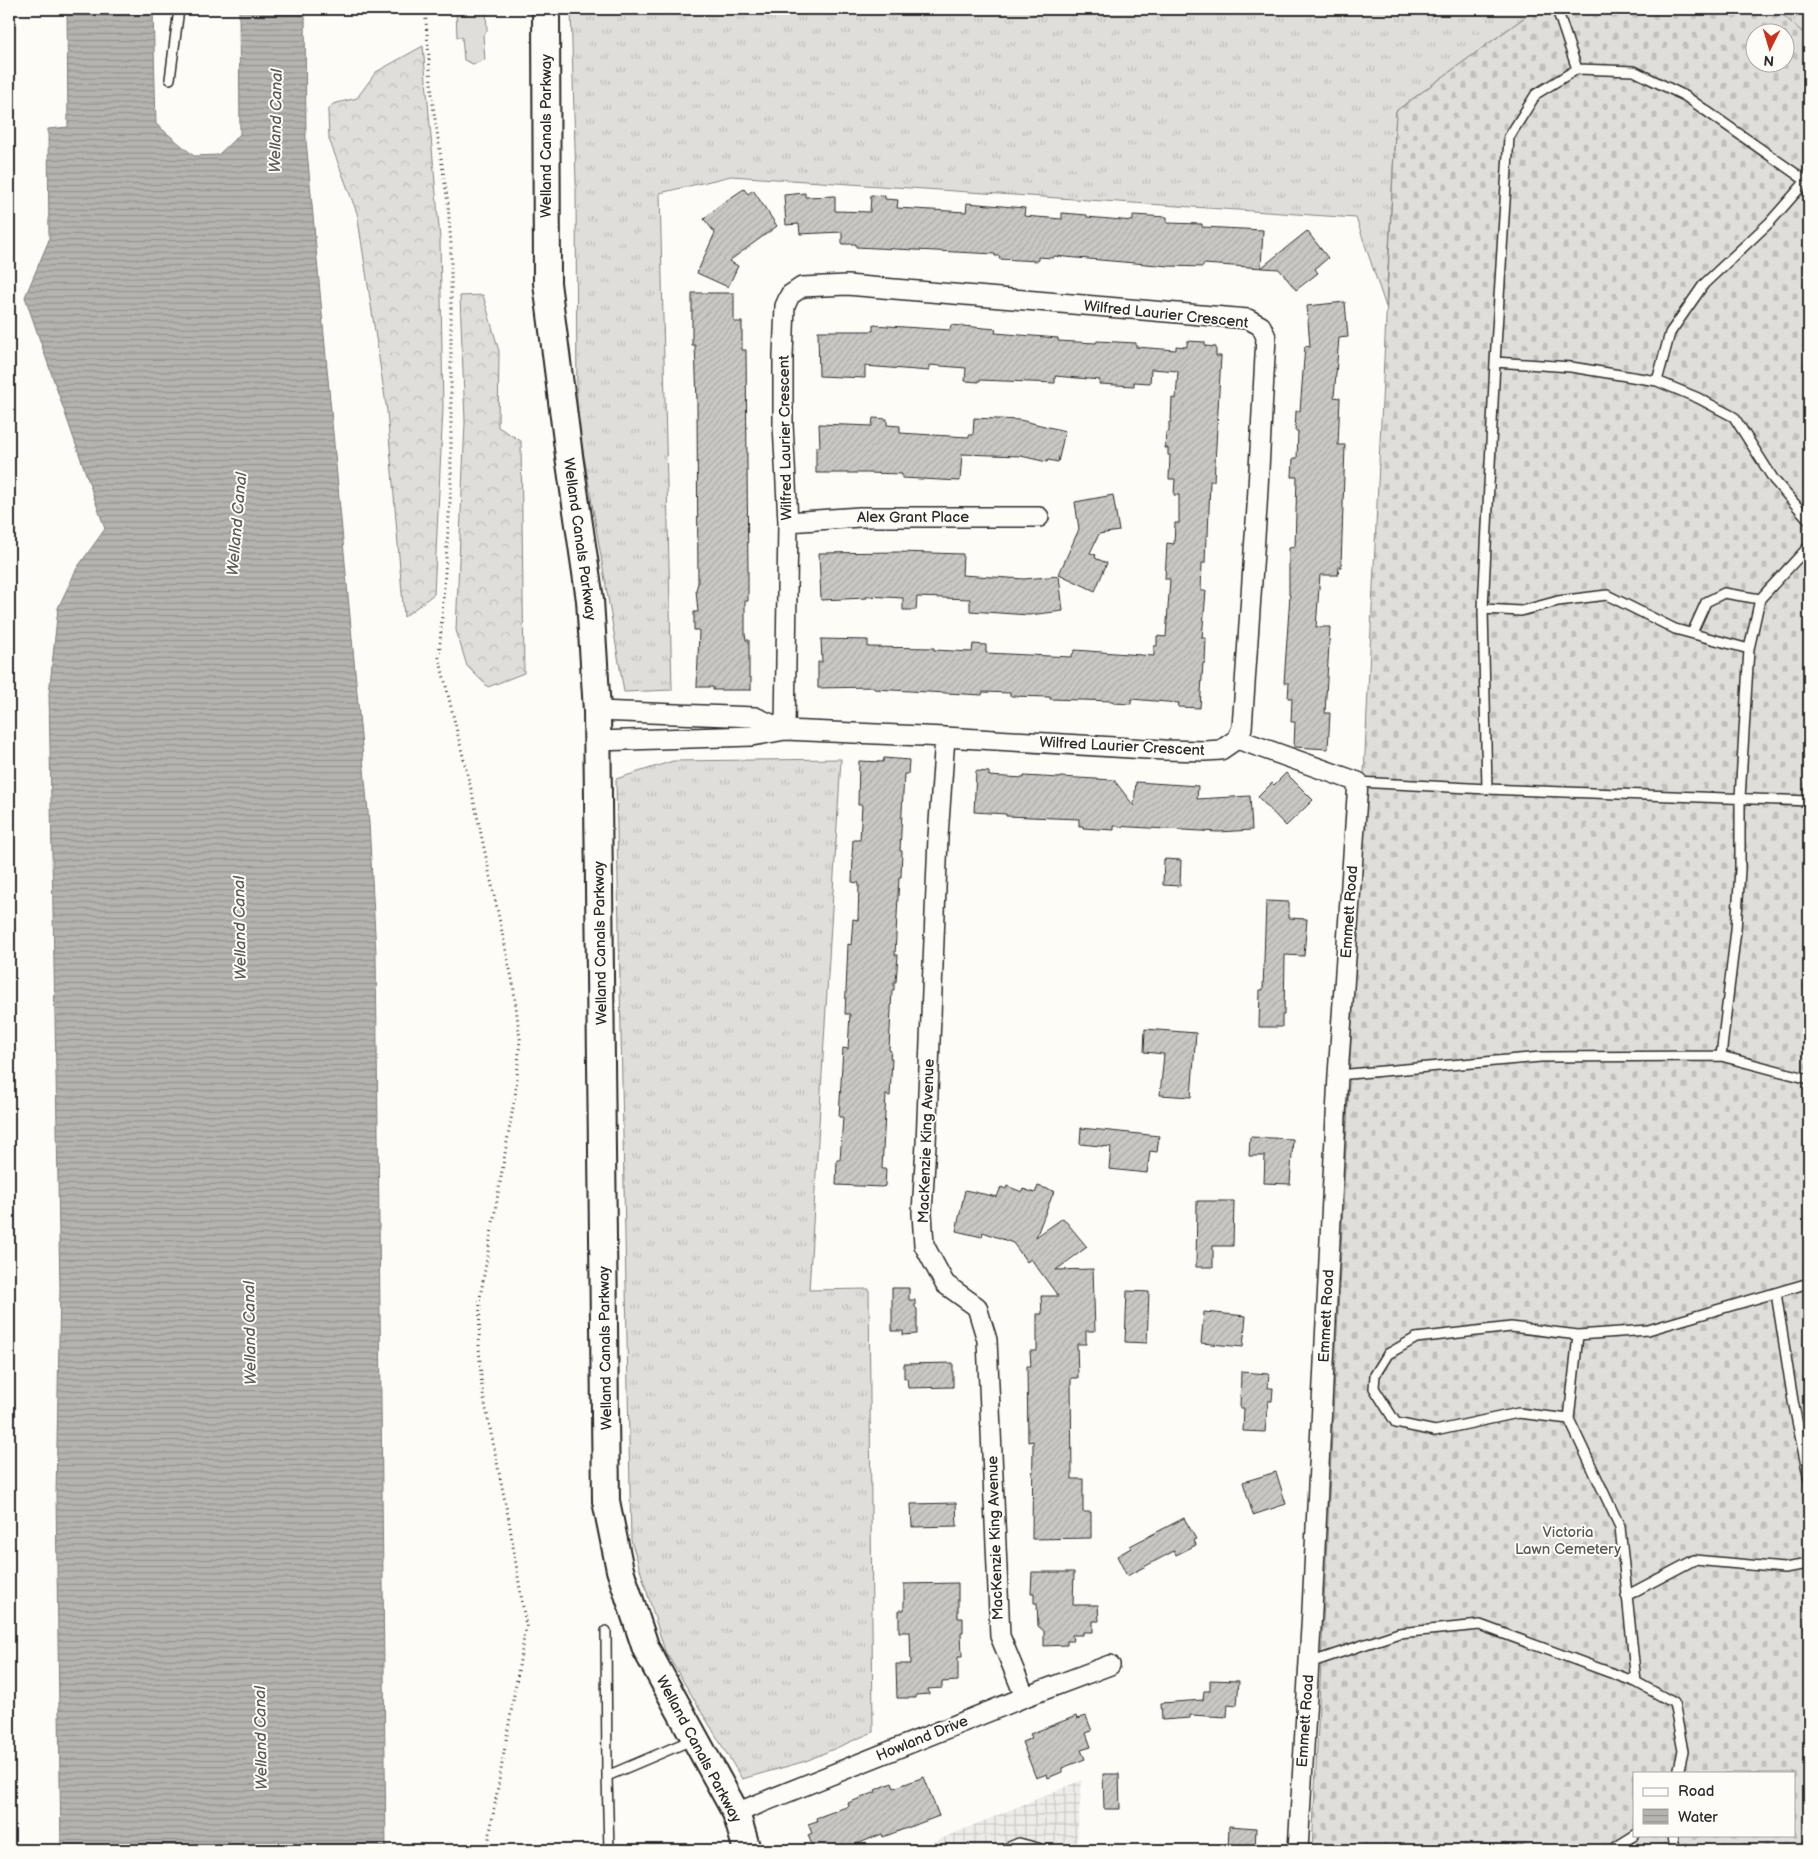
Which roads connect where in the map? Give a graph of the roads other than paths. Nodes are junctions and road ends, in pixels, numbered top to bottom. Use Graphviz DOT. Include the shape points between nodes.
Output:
graph roads {
  1 [pos="179,9"];
  2 [pos="546,9"];
  3 [pos="1557,9"];
  4 [pos="1577,69"];
  5 [pos="170,79"];
  6 [pos="1807,182"];
  7 [pos="1495,362"];
  8 [pos="1657,381"];
  9 [pos="1039,517"];
  10 [pos="1809,520"];
  11 [pos="788,522"];
  12 [pos="1809,546"];
  13 [pos="1760,599"];
  14 [pos="1483,609"];
  15 [pos="1692,633"];
  16 [pos="1749,649"];
  17 [pos="596,711"];
  18 [pos="785,730"];
  19 [pos="945,737"];
  20 [pos="1237,739"];
  21 [pos="597,740"];
  22 [pos="1358,782"];
  23 [pos="1487,789"];
  24 [pos="1740,798"];
  25 [pos="1809,801"];
  26 [pos="1721,1056"];
  27 [pos="1338,1075"];
  28 [pos="1809,1078"];
  29 [pos="1809,1284"];
  30 [pos="1776,1293"];
  31 [pos="1578,1335"];
  32 [pos="1569,1419"];
  33 [pos="1809,1480"];
  34 [pos="1809,1564"];
  35 [pos="1626,1596"];
  36 [pos="606,1631"];
  37 [pos="1309,1663"];
  38 [pos="1110,1665"];
  39 [pos="1636,1682"];
  40 [pos="1025,1697"];
  41 [pos="694,1739"];
  42 [pos="1678,1772"];
  43 [pos="606,1776"];
  44 [pos="736,1813"];
  45 [pos="1633,1836"];
  46 [pos="1672,1836"];
  47 [pos="1809,1844"];
  48 [pos="609,1850"];
  49 [pos="747,1850"];
  50 [pos="1002,1850"];
  51 [pos="1040,1850"];
  52 [pos="1298,1850"];
  53 [pos="1611,1850"];
  54 [pos="1674,1850"];
  55 [pos="1804,1850"];
  1 -- 5 [label="lane"];
  2 -- 17 [label="main road, Welland Canals Parkway" via="547,283 590,600"];
  3 -- 4 [label="lane"];
  4 -- 6 [label="lane" via="1634,71 1685,96"];
  4 -- 7 [label="lane" via="1536,94 1509,137"];
  6 -- 8 [label="lane" via="1704,284 1670,333"];
  7 -- 8 [label="lane" via="1571,367"];
  7 -- 14 [label="lane"];
  8 -- 10 [label="lane" via="1734,417 1774,480"];
  9 -- 11 [label="street, Alex Grant Place" via="860,517"];
  11 -- 18 [label="street, Wilfred Laurier Crescent"];
  11 -- 20 [label="street, Wilfred Laurier Crescent" via="783,424 784,321 790,295 802,287 847,285 1248,319 1261,326 1266,337 1242,728"];
  12 -- 13 [label="lane"];
  13 -- 15 [label="lane" via="1724,593 1706,602"];
  13 -- 16 [label="lane"];
  14 -- 15 [label="lane" via="1521,611 1558,601 1607,595 1675,629"];
  14 -- 23 [label="lane"];
  15 -- 16 [label="lane"];
  16 -- 24 [label="lane"];
  17 -- 18 [label="street, Wilfred Laurier Crescent" via="755,717"];
  17 -- 21 [label="main road, Welland Canals Parkway"];
  18 -- 19 [label="street, Wilfred Laurier Crescent"];
  18 -- 21 [label="street, Wilfred Laurier Crescent" via="752,736"];
  19 -- 20 [label="street, Wilfred Laurier Crescent" via="1205,751 1220,750"];
  19 -- 40 [label="street, MacKenzie King Avenue" via="922,1188 924,1245 945,1284 977,1307 987,1340 1000,1636"];
  20 -- 22 [label="street"];
  21 -- 41 [label="main road, Welland Canals Parkway" via="606,1501 620,1570 646,1649"];
  22 -- 23 [label="lane"];
  22 -- 27 [label="street, Emmett Road"];
  23 -- 24 [label="lane"];
  24 -- 25 [label="lane"];
  24 -- 26 [label="lane" via="1736,930"];
  26 -- 27 [label="lane" via="1541,1057"];
  26 -- 28 [label="lane"];
  27 -- 37 [label="street, Emmett Road"];
  29 -- 30 [label="lane"];
  30 -- 31 [label="lane" via="1648,1330"];
  30 -- 33 [label="lane"];
  31 -- 32 [label="lane"];
  31 -- 32 [label="lane" via="1511,1327 1416,1338 1388,1354 1376,1375 1374,1388 1396,1423 1435,1431 1518,1413"];
  32 -- 35 [label="lane" via="1620,1527"];
  34 -- 35 [label="lane" via="1784,1568 1694,1560"];
  35 -- 39 [label="lane"];
  36 -- 43 [label="lane"];
  37 -- 39 [label="lane" via="1399,1633 1480,1625"];
  37 -- 52 [label="street, Emmett Road"];
  38 -- 40 [label="street, Howland Drive"];
  39 -- 42 [label="lane" via="1674,1704 1683,1751"];
  40 -- 44 [label="street, Howland Drive"];
  41 -- 43 [label="lane"];
  41 -- 44 [label="main road, Welland Canals Parkway"];
  43 -- 48 [label="lane"];
  44 -- 49 [label="main road, Welland Canals Parkway"];
  45 -- 53 [label="lane"];
  46 -- 54 [label="lane"];
  47 -- 55 [label="lane"];
  50 -- 51 [label="lane" via="1019,1843"];
}
